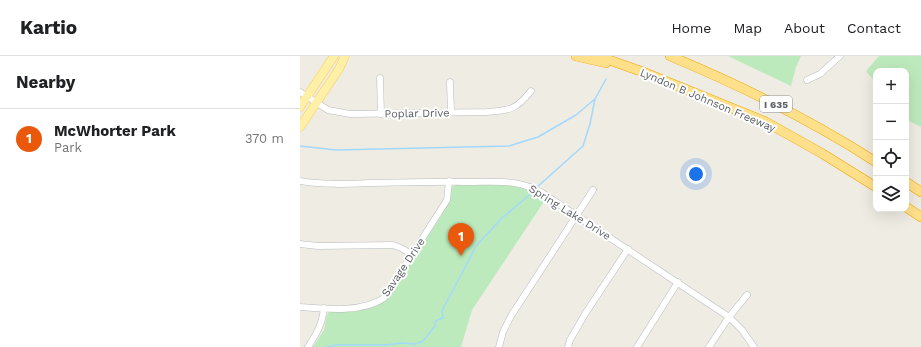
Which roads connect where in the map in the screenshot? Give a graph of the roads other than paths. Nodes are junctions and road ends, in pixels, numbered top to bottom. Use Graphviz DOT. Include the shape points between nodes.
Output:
graph roads {
  1 [pos="334,56"];
  2 [pos="346,56"];
  3 [pos="576,56"];
  4 [pos="598,56"];
  5 [pos="670,56"];
  6 [pos="840,56"];
  7 [pos="380,78"];
  8 [pos="807,80"];
  9 [pos="450,82"];
  10 [pos="687,90"];
  11 [pos="531,91"];
  12 [pos="303,94"];
  13 [pos="316,103"];
  14 [pos="300,107"];
  15 [pos="451,112"];
  16 [pos="381,114"];
  17 [pos="300,127"];
  18 [pos="873,160"];
  19 [pos="300,181"];
  20 [pos="449,181"];
  21 [pos="909,184"];
  22 [pos="873,186"];
  23 [pos="593,190"];
  24 [pos="921,192"];
  25 [pos="909,209"];
  26 [pos="577,215"];
  27 [pos="921,217"];
  28 [pos="300,244"];
  29 [pos="628,249"];
  30 [pos="412,255"];
  31 [pos="678,282"];
  32 [pos="747,295"];
  33 [pos="300,306"];
  34 [pos="324,308"];
  35 [pos="729,317"];
  36 [pos="308,347"];
  37 [pos="499,347"];
  38 [pos="568,347"];
  39 [pos="637,347"];
  40 [pos="709,347"];
  41 [pos="754,347"];
  1 -- 12 [label="main road"];
  2 -- 13 [label="main road"];
  3 -- 10 [label="highway"];
  4 -- 10 [label="highway, Lyndon B Johnson Freeway / I 635"];
  5 -- 18 [label="highway, Lyndon B Johnson Freeway / I 635" via="777,104"];
  6 -- 8 [label="street" via="820,74"];
  7 -- 16 [label="street"];
  9 -- 15 [label="street"];
  10 -- 22 [label="highway, Lyndon B Johnson Freeway / I 635" via="766,122"];
  11 -- 15 [label="street, Poplar Drive" via="519,105 508,110"];
  12 -- 13 [label="street, Poplar Drive"];
  12 -- 14 [label="main road"];
  13 -- 16 [label="street, Poplar Drive" via="336,112"];
  13 -- 17 [label="main road"];
  15 -- 16 [label="street, Poplar Drive"];
  19 -- 20 [label="street, Spring Lake Drive" via="314,184"];
  20 -- 26 [label="street, Spring Lake Drive" via="510,182 528,186"];
  20 -- 30 [label="street, Savage Drive" via="447,200"];
  21 -- 24 [label="highway"];
  23 -- 26 [label="street"];
  25 -- 27 [label="highway"];
  26 -- 29 [label="street, Spring Lake Drive"];
  26 -- 37 [label="street" via="511,316"];
  28 -- 30 [label="street" via="393,245"];
  29 -- 31 [label="street, Spring Lake Drive"];
  29 -- 38 [label="street" via="585,314"];
  30 -- 34 [label="street, Savage Drive" via="386,295 377,302 370,306"];
  31 -- 35 [label="street, Spring Lake Drive"];
  31 -- 39 [label="street"];
  32 -- 35 [label="street"];
  33 -- 34 [label="street, Savage Drive"];
  34 -- 36 [label="street" via="319,330"];
  35 -- 40 [label="street"];
  35 -- 41 [label="street, Spring Lake Drive"];
}
